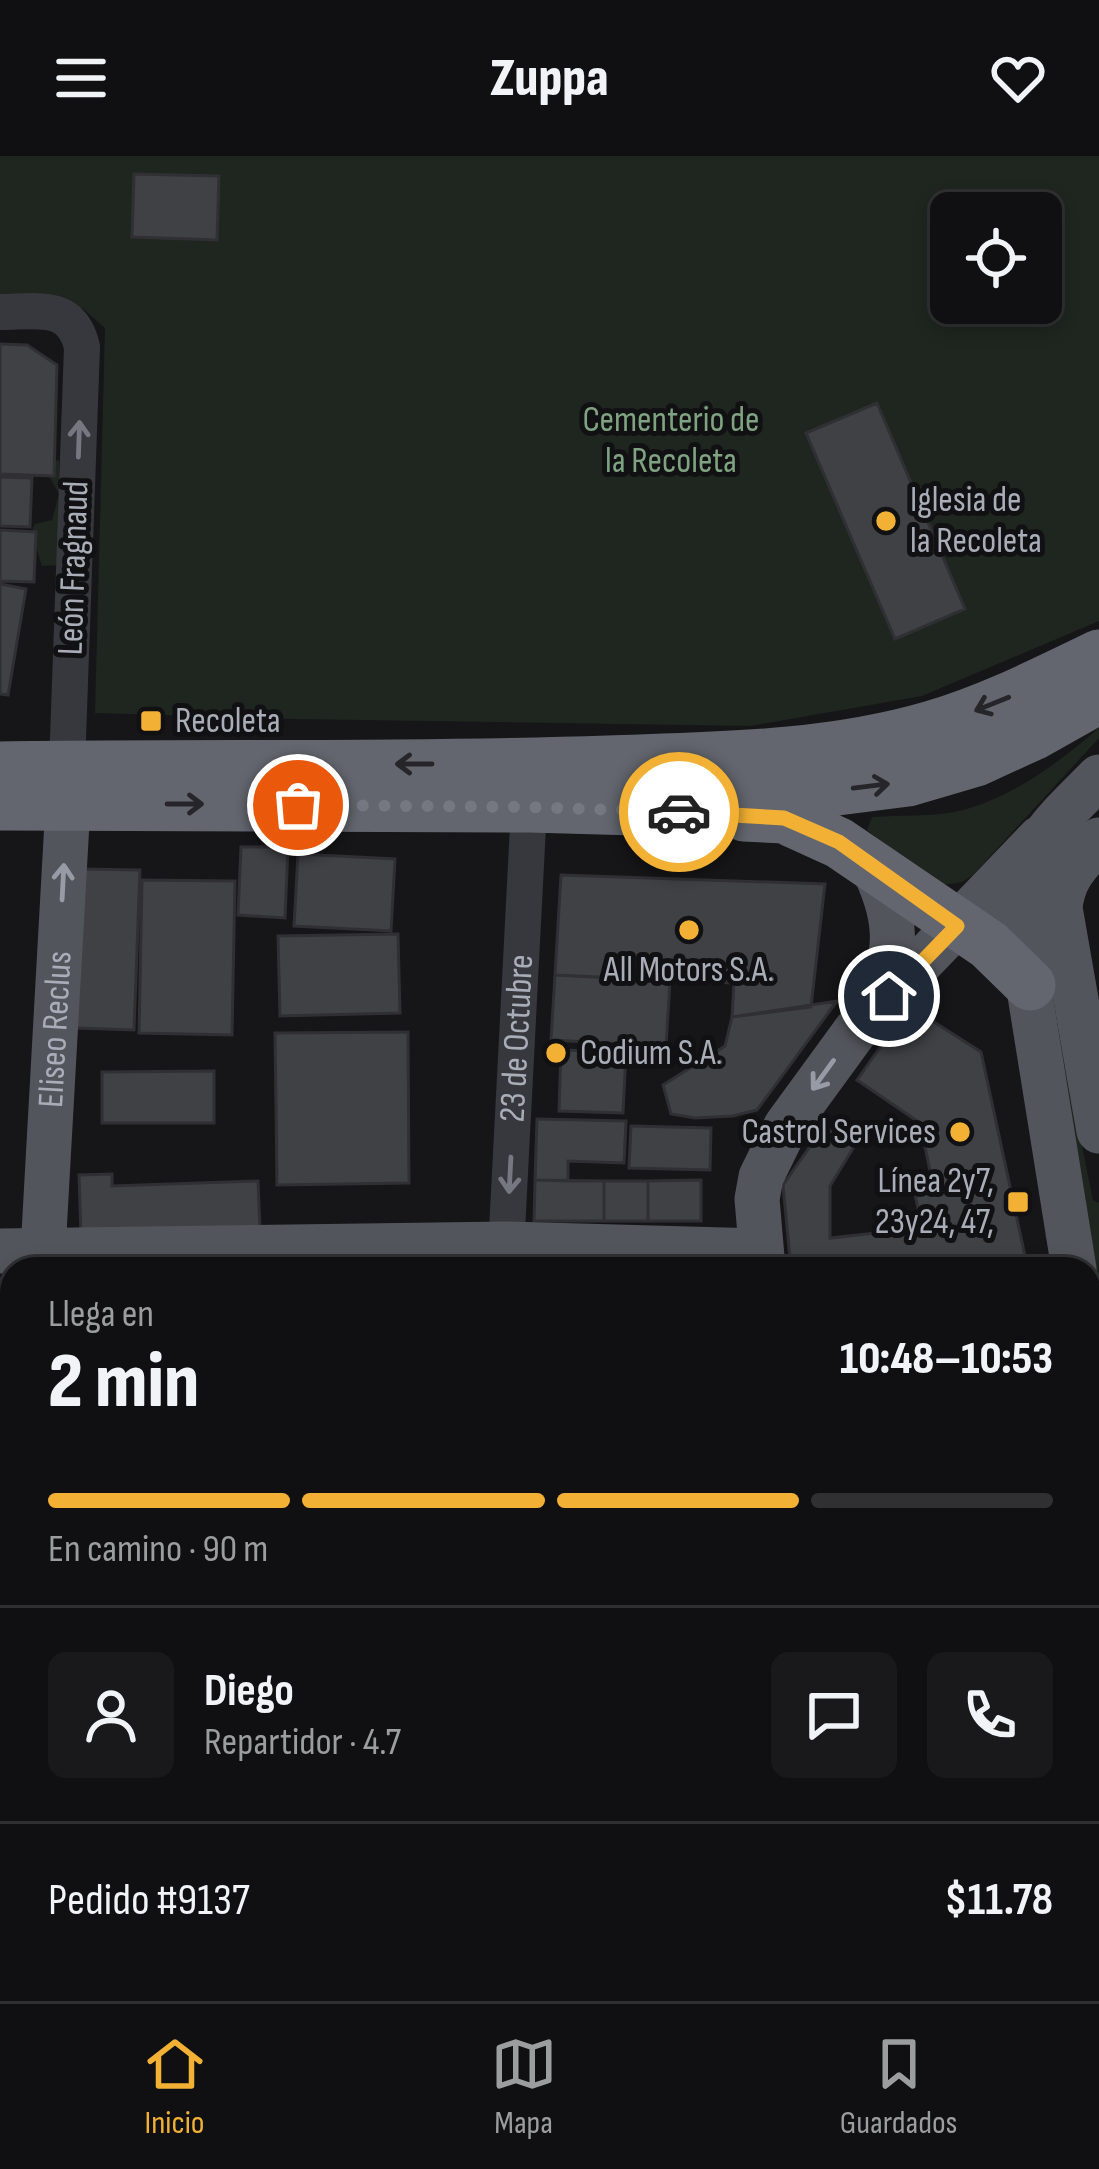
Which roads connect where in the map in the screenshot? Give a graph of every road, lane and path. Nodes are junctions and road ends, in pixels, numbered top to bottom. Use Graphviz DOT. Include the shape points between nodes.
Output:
graph roads {
  1 [pos="0,312"];
  2 [pos="1099,656"];
  3 [pos="1099,698"];
  4 [pos="0,767"];
  5 [pos="1099,777"];
  6 [pos="67,786"];
  7 [pos="0,805"];
  8 [pos="529,807"];
  9 [pos="672,811"];
  10 [pos="1033,854"];
  11 [pos="1086,854"];
  12 [pos="871,863"];
  13 [pos="957,926"];
  14 [pos="1030,986"];
  15 [pos="856,1030"];
  16 [pos="1099,1131"];
  17 [pos="506,1256"];
  18 [pos="29,1257"];
  19 [pos="570,1257"];
  20 [pos="762,1257"];
  21 [pos="1072,1257"];
  6 -- 1 [label="street, León Fragnaud, one-way" via="82,346 79,330 57,312"];
  2 -- 6 [label="highway, one-way" via="932,726 779,754"];
  9 -- 3 [label="highway, one-way" via="908,781 976,761"];
  4 -- 6 [label="highway"];
  5 -- 10 [label="main road"];
  6 -- 7 [label="highway"];
  6 -- 8 [label="highway, one-way"];
  18 -- 6 [label="main road, Eliseo Reclus, one-way"];
  8 -- 9 [label="highway"];
  8 -- 17 [label="street, 23 de Octubre, one-way"];
  9 -- 12 [label="highway" via="784,818"];
  10 -- 13 [label="main road"];
  10 -- 14 [label="main road" via="1016,908"];
  11 -- 16 [label="main road" via="1062,889 1060,908"];
  12 -- 13 [label="highway"];
  12 -- 15 [label="main road" via="892,920 893,950"];
  13 -- 14 [label="highway"];
  13 -- 15 [label="main road"];
  14 -- 21 [label="main road"];
  15 -- 20 [label="main road, one-way" via="772,1150 757,1199"];
  17 -- 18 [label="main road"];
  17 -- 19 [label="main road"];
}
